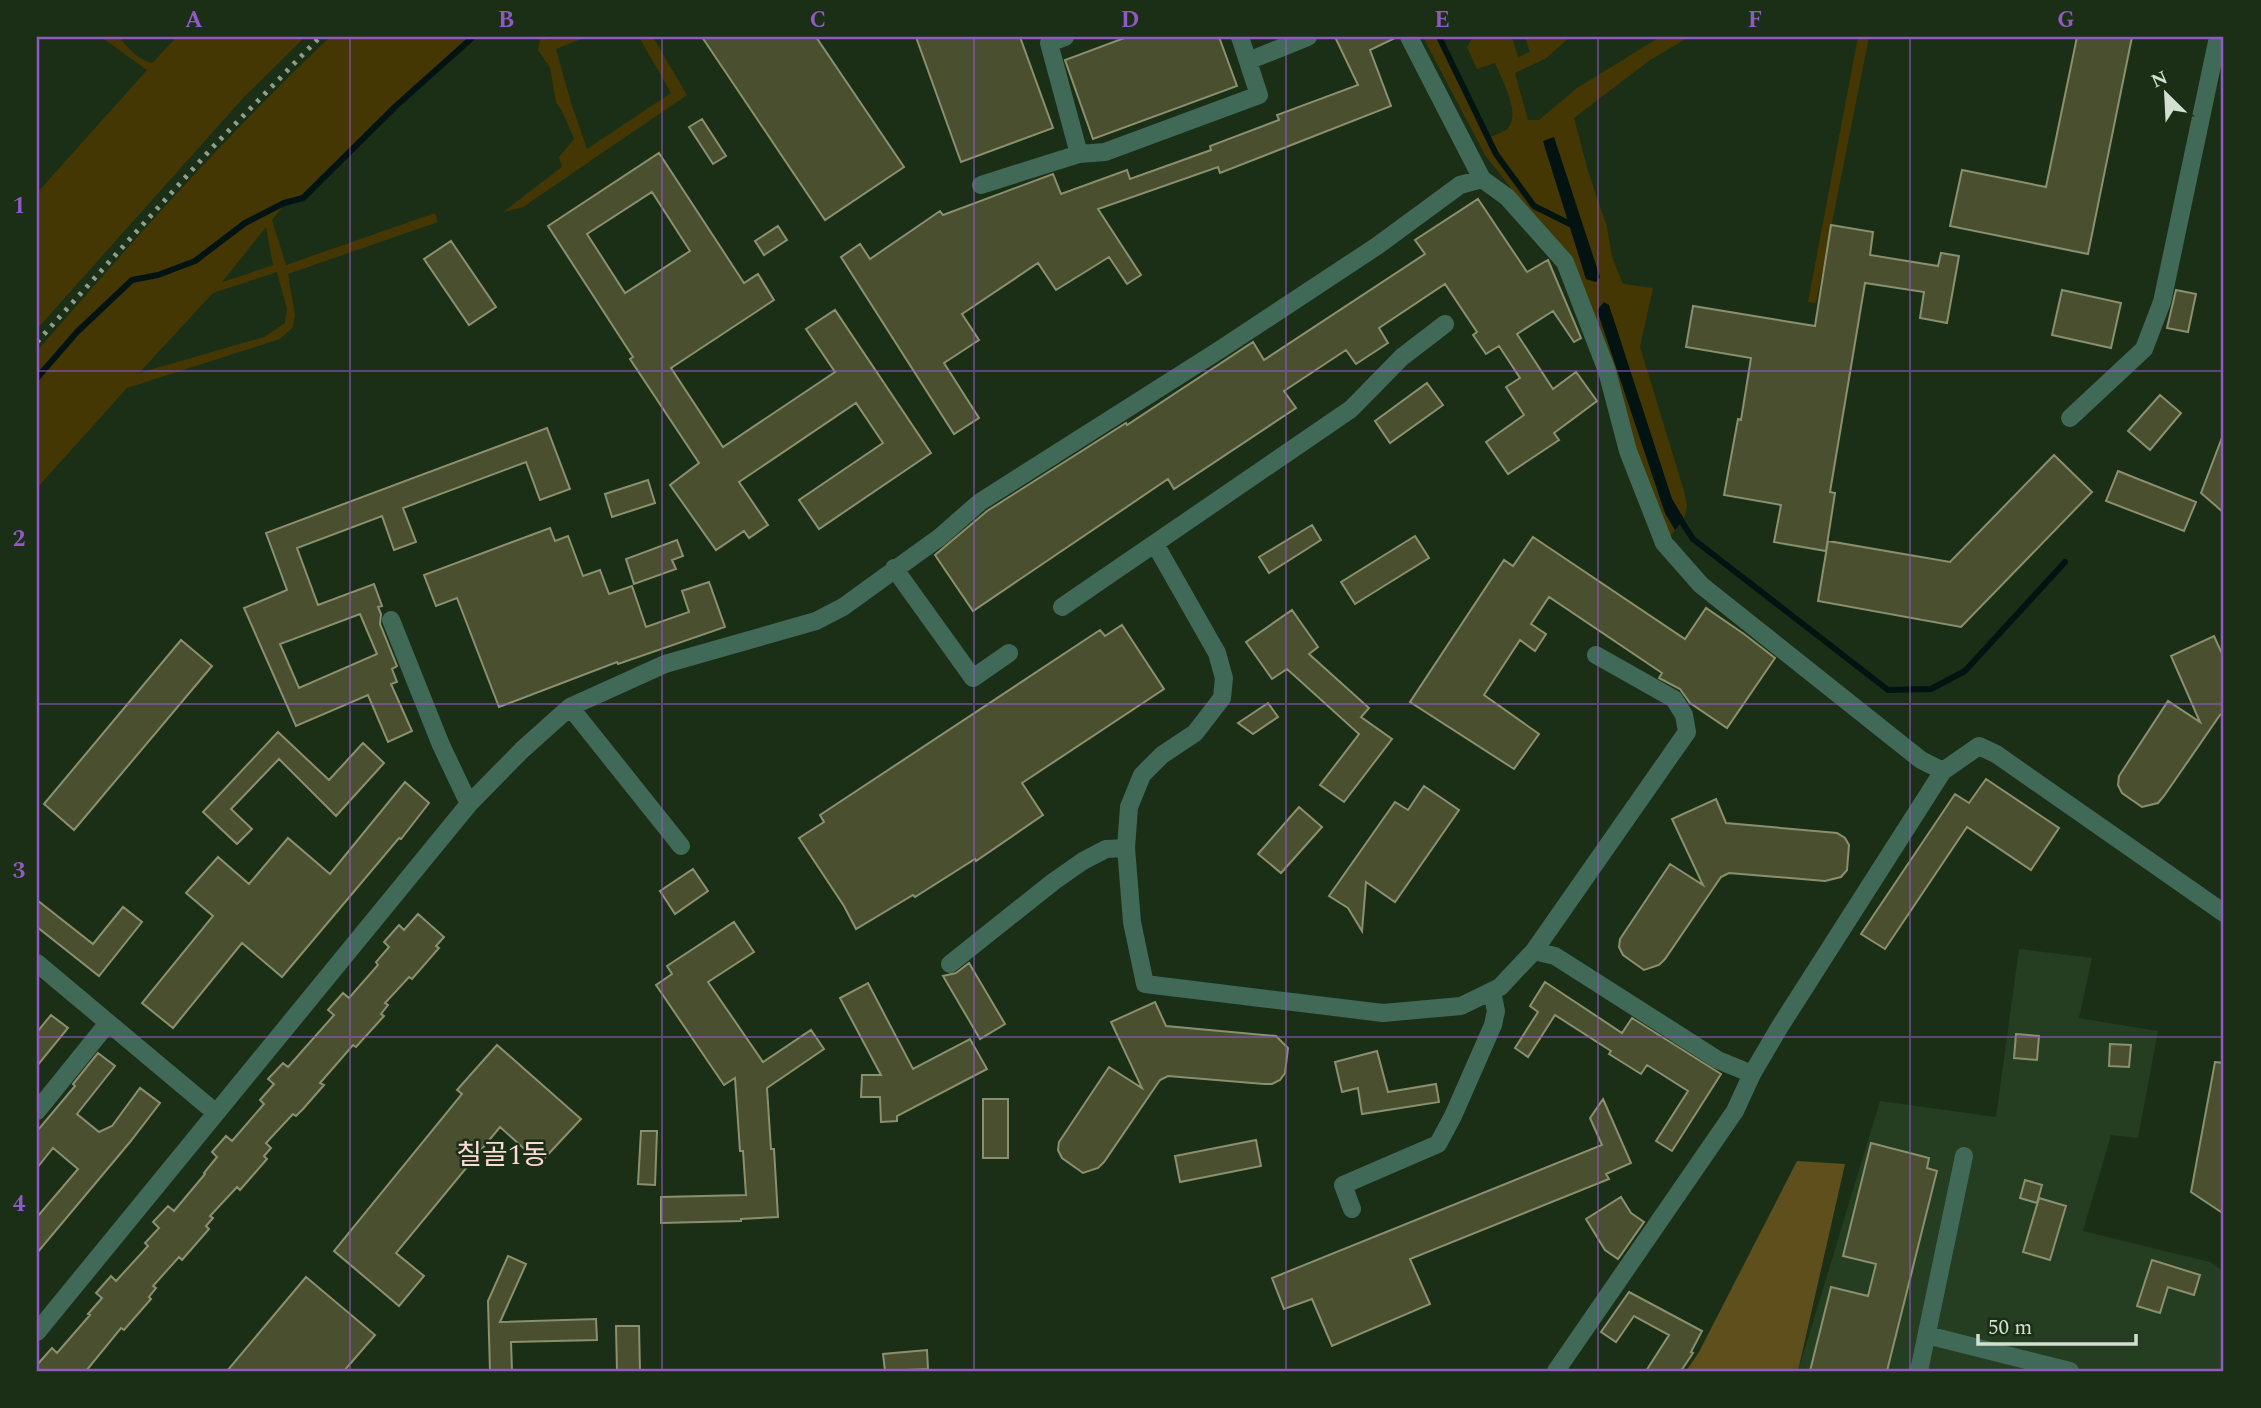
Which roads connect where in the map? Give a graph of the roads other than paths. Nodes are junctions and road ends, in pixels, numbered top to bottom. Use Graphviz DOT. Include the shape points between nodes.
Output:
graph roads {
  1 [pos="1065,37"];
  2 [pos="1240,37"];
  3 [pos="1308,37"];
  4 [pos="1409,37"];
  5 [pos="2218,37"];
  6 [pos="1248,61"];
  7 [pos="1079,154"];
  8 [pos="1482,179"];
  9 [pos="981,185"];
  10 [pos="1445,324"];
  11 [pos="2070,418"];
  12 [pos="1155,544"];
  13 [pos="894,568"];
  14 [pos="1062,607"];
  15 [pos="391,620"];
  16 [pos="1009,653"];
  17 [pos="1595,655"];
  18 [pos="570,708"];
  19 [pos="1943,771"];
  20 [pos="468,804"];
  21 [pos="681,846"];
  22 [pos="1126,848"];
  23 [pos="2224,913"];
  24 [pos="1534,951"];
  25 [pos="37,963"];
  26 [pos="950,964"];
  27 [pos="1492,991"];
  28 [pos="108,1023"];
  29 [pos="1752,1074"];
  30 [pos="37,1111"];
  31 [pos="216,1113"];
  32 [pos="1964,1156"];
  33 [pos="1352,1209"];
  34 [pos="39,1325"];
  35 [pos="1927,1335"];
  36 [pos="1556,1371"];
  37 [pos="1919,1371"];
  38 [pos="2070,1371"];
  1 -- 7 [label="street" via="1049,43"];
  2 -- 6 [label="street"];
  3 -- 6 [label="street"];
  4 -- 8 [label="street"];
  5 -- 11 [label="street" via="2162,302 2144,349"];
  6 -- 7 [label="street" via="1259,95 1105,152"];
  7 -- 9 [label="street"];
  8 -- 13 [label="street" via="1460,185 1355,261 980,502"];
  8 -- 19 [label="street" via="1507,197 1565,262 1664,543 1701,585 1921,760"];
  10 -- 12 [label="street" via="1402,357 1351,409"];
  12 -- 14 [label="street"];
  12 -- 22 [label="street" via="1217,653 1224,678 1222,698 1195,733 1142,775 1129,807"];
  13 -- 16 [label="street" via="973,678"];
  13 -- 18 [label="street" via="843,607 816,621 665,664"];
  15 -- 20 [label="street"];
  17 -- 24 [label="street" via="1674,699 1687,732"];
  18 -- 20 [label="street"];
  18 -- 21 [label="street"];
  19 -- 23 [label="street" via="1979,746 1996,754"];
  19 -- 29 [label="street"];
  20 -- 31 [label="street"];
  22 -- 26 [label="street" via="1106,849 1083,860"];
  22 -- 27 [label="street" via="1132,922 1145,984 1383,1013 1461,1006"];
  24 -- 27 [label="street"];
  24 -- 29 [label="street" via="1555,956 1718,1060"];
  25 -- 28 [label="street"];
  27 -- 33 [label="street" via="1493,1025 1438,1144 1343,1185"];
  28 -- 30 [label="street"];
  28 -- 31 [label="street"];
  29 -- 36 [label="street" via="1735,1111"];
  31 -- 34 [label="street"];
  32 -- 35 [label="street"];
  35 -- 37 [label="street"];
  35 -- 38 [label="street"];
}
